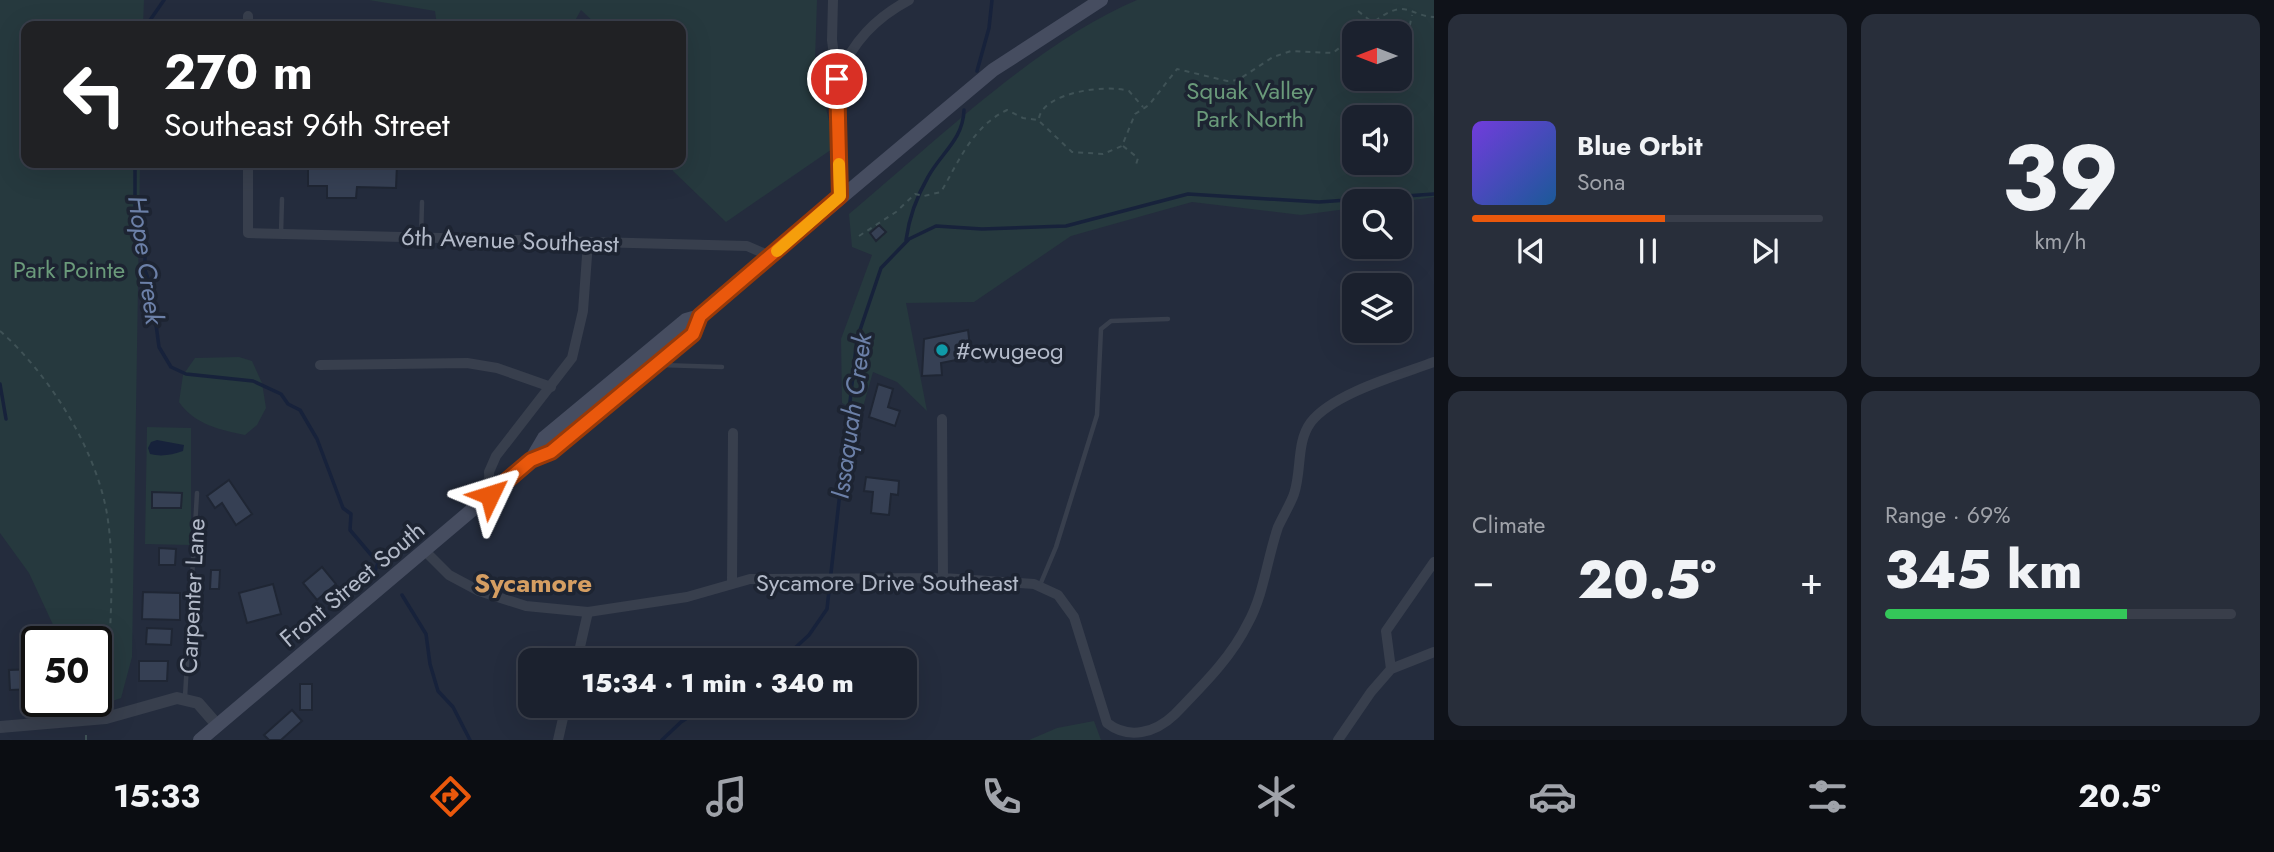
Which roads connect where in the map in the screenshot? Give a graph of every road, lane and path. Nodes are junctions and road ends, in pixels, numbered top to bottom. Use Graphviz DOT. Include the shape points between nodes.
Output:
graph roads {
  1 [pos="834,0"];
  2 [pos="909,0"];
  3 [pos="1101,0"];
  4 [pos="1358,11"];
  5 [pos="1413,14"];
  6 [pos="1434,17"];
  7 [pos="1370,21"];
  8 [pos="1376,21"];
  9 [pos="1411,21"];
  10 [pos="1342,45"];
  11 [pos="837,79"];
  12 [pos="1144,107"];
  13 [pos="1038,120"];
  14 [pos="1122,146"];
  15 [pos="248,168"];
  16 [pos="1135,169"];
  17 [pos="840,196"];
  18 [pos="282,199"];
  19 [pos="422,202"];
  20 [pos="281,234"];
  21 [pos="859,236"];
  22 [pos="421,238"];
  23 [pos="588,243"];
  24 [pos="770,256"];
  25 [pos="700,316"];
  26 [pos="1168,319"];
  27 [pos="0,331"];
  28 [pos="1434,362"];
  29 [pos="657,363"];
  30 [pos="320,365"];
  31 [pos="722,367"];
  32 [pos="617,386"];
  33 [pos="551,387"];
  34 [pos="942,419"];
  35 [pos="733,433"];
  36 [pos="197,493"];
  37 [pos="490,495"];
  38 [pos="425,552"];
  39 [pos="1434,562"];
  40 [pos="943,578"];
  41 [pos="732,582"];
  42 [pos="1039,586"];
  43 [pos="588,612"];
  44 [pos="109,626"];
  45 [pos="580,648"];
  46 [pos="1434,652"];
  47 [pos="1391,669"];
  48 [pos="185,698"];
  49 [pos="563,718"];
  50 [pos="97,719"];
  51 [pos="218,726"];
  52 [pos="0,727"];
  53 [pos="86,729"];
  54 [pos="86,740"];
  55 [pos="200,740"];
  56 [pos="558,740"];
  57 [pos="1338,740"];
  1 -- 11 [label="street" via="832,40"];
  2 -- 11 [label="street" via="860,37"];
  3 -- 17 [label="main road, Front Street South" via="993,70"];
  4 -- 7 [label="path"];
  5 -- 6 [label="path"];
  5 -- 8 [label="path" via="1395,10"];
  5 -- 9 [label="path"];
  10 -- 12 [label="path" via="1333,52 1291,51 1273,57 1238,80 1177,69"];
  11 -- 17 [label="street"];
  12 -- 13 [label="path" via="1129,91 1119,88 1049,102"];
  12 -- 14 [label="path"];
  13 -- 14 [label="path" via="1068,150 1102,154"];
  13 -- 21 [label="path" via="1007,110 989,118 954,164 941,192 924,197 915,194"];
  14 -- 16 [label="path" via="1138,158"];
  15 -- 20 [label="street, 6th Avenue Southeast" via="248,233"];
  17 -- 24 [label="main road, Front Street South"];
  18 -- 20 [label="lane"];
  19 -- 22 [label="lane"];
  20 -- 22 [label="street, 6th Avenue Southeast"];
  22 -- 23 [label="street, 6th Avenue Southeast"];
  23 -- 24 [label="street, 6th Avenue Southeast" via="747,246"];
  23 -- 33 [label="street" via="577,345"];
  24 -- 25 [label="main road, Front Street South"];
  25 -- 29 [label="main road, Front Street South" via="693,334"];
  25 -- 32 [label="main road, Front Street South" via="686,320"];
  26 -- 42 [label="lane" via="1111,321 1101,329 1097,415 1064,525"];
  27 -- 44 [label="path" via="52,388 72,418 107,512"];
  28 -- 42 [label="street, Sycamore Drive Southeast" via="1343,399 1313,420 1302,445 1294,495 1279,525 1249,622 1221,665 1151,733 1130,736 1107,723 1074,617 1058,595"];
  29 -- 31 [label="lane"];
  29 -- 32 [label="main road, Front Street South"];
  30 -- 33 [label="street" via="467,363"];
  32 -- 37 [label="main road, Front Street South" via="551,452 531,460"];
  33 -- 37 [label="street" via="496,456 489,472"];
  34 -- 40 [label="street"];
  35 -- 41 [label="street"];
  36 -- 48 [label="lane, Carpenter Lane"];
  37 -- 38 [label="main road, Front Street South"];
  38 -- 43 [label="street, Sycamore Drive Southeast" via="462,583 491,596 526,606"];
  38 -- 51 [label="main road, Front Street South"];
  39 -- 47 [label="street" via="1386,631"];
  40 -- 41 [label="street, Sycamore Drive Southeast"];
  40 -- 42 [label="street, Sycamore Drive Southeast" via="1022,581"];
  41 -- 43 [label="street, Sycamore Drive Southeast" via="687,597"];
  43 -- 45 [label="street"];
  46 -- 47 [label="street"];
  47 -- 57 [label="street"];
  48 -- 50 [label="street"];
  48 -- 51 [label="street" via="198,704"];
  49 -- 56 [label="street"];
  50 -- 52 [label="street"];
  51 -- 55 [label="main road, Front Street South"];
  53 -- 54 [label="path"];
}
